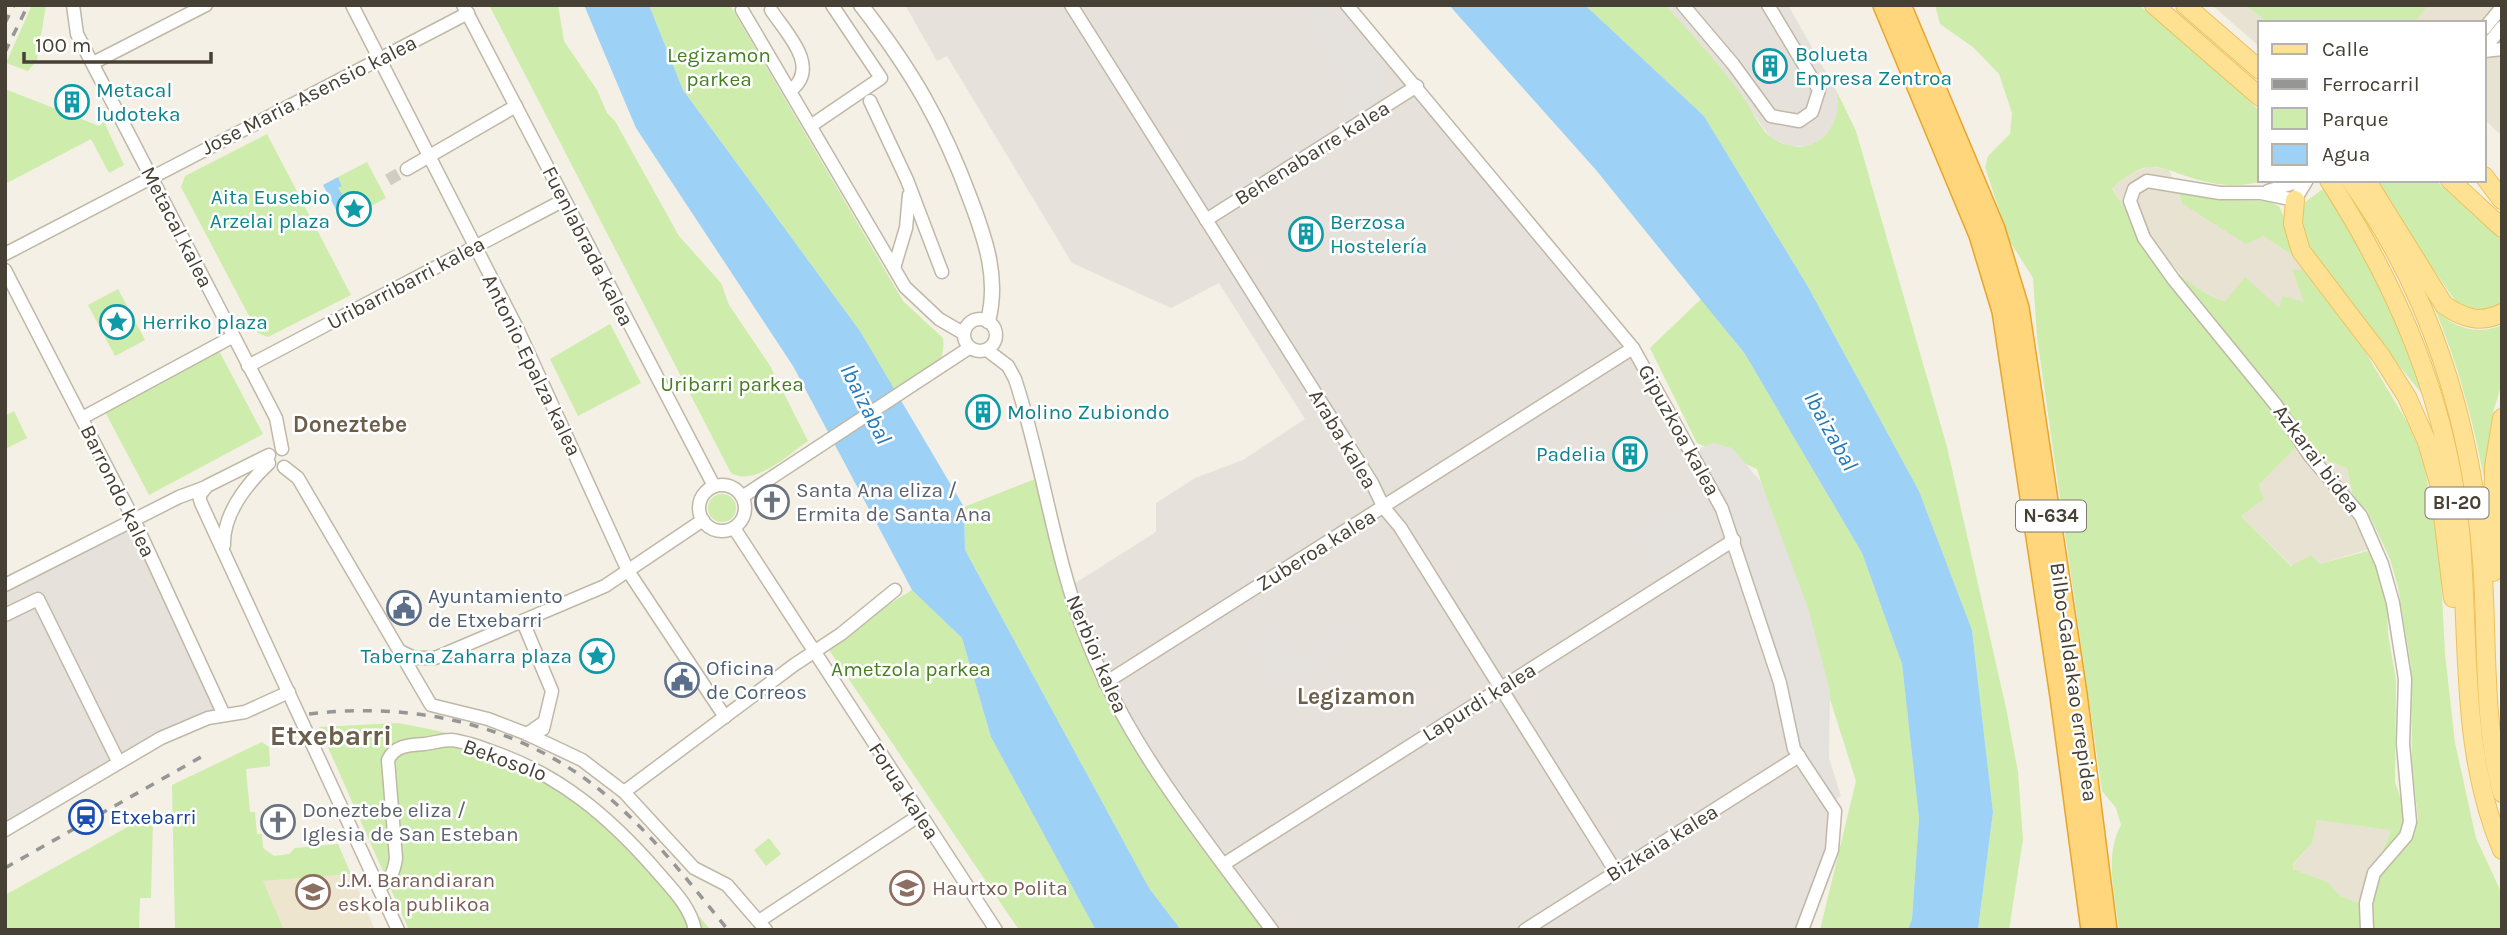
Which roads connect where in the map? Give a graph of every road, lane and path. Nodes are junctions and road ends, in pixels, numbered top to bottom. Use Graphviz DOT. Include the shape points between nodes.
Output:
graph roads {
  1 [pos="73,5"];
  2 [pos="206,5"];
  3 [pos="352,5"];
  4 [pos="832,5"];
  5 [pos="861,5"];
  6 [pos="1071,5"];
  7 [pos="1347,5"];
  8 [pos="1683,5"];
  9 [pos="1768,5"];
  10 [pos="1869,5"];
  11 [pos="1883,5"];
  12 [pos="1901,5"];
  13 [pos="1912,5"];
  14 [pos="2154,5"];
  15 [pos="2185,5"];
  16 [pos="2502,7"];
  17 [pos="466,9"];
  18 [pos="742,9"];
  19 [pos="771,10"];
  20 [pos="2486,27"];
  21 [pos="2502,27"];
  22 [pos="2486,47"];
  23 [pos="380,60"];
  24 [pos="93,63"];
  25 [pos="2258,67"];
  26 [pos="1418,86"];
  27 [pos="792,90"];
  28 [pos="2258,95"];
  29 [pos="870,101"];
  30 [pos="516,106"];
  31 [pos="1940,117"];
  32 [pos="812,125"];
  33 [pos="430,156"];
  34 [pos="407,169"];
  35 [pos="151,177"];
  36 [pos="2486,179"];
  37 [pos="907,180"];
  38 [pos="2298,182"];
  39 [pos="2304,182"];
  40 [pos="2330,182"];
  41 [pos="2351,182"];
  42 [pos="2366,182"];
  43 [pos="2452,182"];
  44 [pos="2261,193"];
  45 [pos="564,200"];
  46 [pos="2295,200"];
  47 [pos="2502,200"];
  48 [pos="1206,220"];
  49 [pos="2502,228"];
  50 [pos="475,246"];
  51 [pos="5,254"];
  52 [pos="894,268"];
  53 [pos="5,270"];
  54 [pos="942,272"];
  55 [pos="2502,313"];
  56 [pos="989,321"];
  57 [pos="963,333"];
  58 [pos="232,337"];
  59 [pos="969,348"];
  60 [pos="1633,348"];
  61 [pos="987,350"];
  62 [pos="248,366"];
  63 [pos="82,418"];
  64 [pos="2502,418"];
  65 [pos="282,449"];
  66 [pos="269,458"];
  67 [pos="284,467"];
  68 [pos="207,486"];
  69 [pos="714,486"];
  70 [pos="180,497"];
  71 [pos="742,497"];
  72 [pos="201,503"];
  73 [pos="1384,508"];
  74 [pos="134,520"];
  75 [pos="703,520"];
  76 [pos="734,528"];
  77 [pos="1734,540"];
  78 [pos="225,549"];
  79 [pos="628,570"];
  80 [pos="5,585"];
  81 [pos="895,590"];
  82 [pos="5,615"];
  83 [pos="523,622"];
  84 [pos="2467,641"];
  85 [pos="398,650"];
  86 [pos="813,651"];
  87 [pos="1105,683"];
  88 [pos="1501,688"];
  89 [pos="289,692"];
  90 [pos="224,715"];
  91 [pos="725,717"];
  92 [pos="543,723"];
  93 [pos="527,733"];
  94 [pos="549,745"];
  95 [pos="2494,751"];
  96 [pos="1799,756"];
  97 [pos="118,761"];
  98 [pos="624,792"];
  99 [pos="2502,793"];
  100 [pos="920,816"];
  101 [pos="5,830"];
  102 [pos="2502,850"];
  103 [pos="1224,864"];
  104 [pos="1616,872"];
  105 [pos="379,888"];
  106 [pos="762,926"];
  107 [pos="398,930"];
  108 [pos="695,930"];
  109 [pos="996,930"];
  110 [pos="1272,930"];
  111 [pos="1525,930"];
  112 [pos="1802,930"];
  113 [pos="2091,930"];
  114 [pos="2107,930"];
  115 [pos="2367,930"];
  1 -- 24 [label="street, Metacal kalea" via="78,34"];
  2 -- 24 [label="street"];
  3 -- 23 [label="street, Antonio Epalza kalea"];
  4 -- 32 [label="street" via="881,78"];
  5 -- 56 [label="street" via="914,78 956,160 992,271 994,297"];
  6 -- 48 [label="street, Araba kalea"];
  7 -- 26 [label="street, Gipuzkoa kalea"];
  8 -- 9 [label="street" via="1771,116 1799,121 1812,112 1819,90"];
  10 -- 31 [label="highway, N-634" via="1907,88"];
  11 -- 31 [label="highway, N-634"];
  12 -- 31 [label="highway, N-634"];
  13 -- 31 [label="highway, N-634" via="1939,67"];
  14 -- 28 [label="main road"];
  15 -- 25 [label="main road"];
  16 -- 20 [label="street"];
  17 -- 23 [label="street, Jose Maria Asensio kalea"];
  17 -- 30 [label="street, Fuenlabrada kalea"];
  18 -- 27 [label="street"];
  19 -- 27 [label="street" via="803,59 801,80"];
  21 -- 22 [label="street"];
  23 -- 33 [label="street, Antonio Epalza kalea"];
  23 -- 35 [label="street, Jose Maria Asensio kalea"];
  24 -- 35 [label="street, Metacal kalea"];
  26 -- 48 [label="street, Behenabarre kalea"];
  26 -- 60 [label="street, Gipuzkoa kalea"];
  27 -- 32 [label="street"];
  29 -- 37 [label="street"];
  30 -- 33 [label="street"];
  30 -- 45 [label="street, Fuenlabrada kalea"];
  31 -- 113 [label="highway, Bilbo-Galdakao errepidea / N-634" via="2007,334"];
  31 -- 114 [label="highway, Bilbo-Galdakao errepidea / N-634" via="1995,229 2019,308"];
  32 -- 52 [label="street"];
  33 -- 34 [label="street"];
  33 -- 50 [label="street, Antonio Epalza kalea"];
  35 -- 51 [label="street, Jose Maria Asensio kalea"];
  35 -- 58 [label="street, Metacal kalea"];
  36 -- 47 [label="main road"];
  37 -- 52 [label="street" via="908,219"];
  37 -- 54 [label="street"];
  38 -- 44 [label="street"];
  39 -- 46 [label="street"];
  40 -- 84 [label="main road, BI-20" via="2387,277 2428,377 2457,505"];
  41 -- 95 [label="main road, BI-20" via="2415,288 2456,396 2475,485"];
  42 -- 55 [label="main road" via="2444,305 2462,317 2483,320"];
  43 -- 49 [label="main road"];
  44 -- 46 [label="street"];
  44 -- 115 [label="street, Azkarai bidea" via="2220,193 2147,181 2134,190 2130,201 2144,238 2174,280 2276,405 2347,504 2361,516 2382,564 2405,679 2403,744 2410,822 2406,836 2374,873 2366,904"];
  45 -- 50 [label="street, Uribarribarri kalea"];
  45 -- 69 [label="street, Fuenlabrada kalea"];
  46 -- 84 [label="main road" via="2293,224 2301,251 2381,356 2407,397 2427,442 2439,483 2453,602"];
  48 -- 73 [label="street, Araba kalea"];
  50 -- 62 [label="street, Uribarribarri kalea"];
  50 -- 79 [label="street, Antonio Epalza kalea"];
  52 -- 57 [label="street" via="920,303"];
  53 -- 63 [label="street, Barrondo kalea"];
  56 -- 57 [label="street" via="973,320"];
  56 -- 61 [label="street" via="996,334"];
  57 -- 59 [label="street"];
  58 -- 62 [label="street, Metacal kalea"];
  58 -- 63 [label="street"];
  59 -- 61 [label="street"];
  59 -- 71 [label="street"];
  60 -- 73 [label="street, Zuberoa kalea"];
  60 -- 77 [label="street, Gipuzkoa kalea" via="1697,460"];
  61 -- 87 [label="street, Nerbioi kalea" via="1015,379 1069,587"];
  62 -- 65 [label="street, Metacal kalea" via="276,418"];
  63 -- 74 [label="street, Barrondo kalea"];
  64 -- 95 [label="main road" via="2494,467"];
  65 -- 66 [label="street" via="274,450"];
  65 -- 67 [label="street" via="289,457"];
  66 -- 67 [label="street" via="276,468"];
  66 -- 68 [label="street"];
  66 -- 78 [label="street" via="238,500 228,522"];
  67 -- 85 [label="street" via="298,478"];
  68 -- 70 [label="street"];
  68 -- 72 [label="street"];
  69 -- 71 [label="street" via="730,486"];
  69 -- 75 [label="street" via="699,504"];
  70 -- 72 [label="street"];
  70 -- 74 [label="street"];
  71 -- 76 [label="street" via="743,517"];
  72 -- 78 [label="street"];
  73 -- 87 [label="street, Zuberoa kalea"];
  73 -- 88 [label="street, Araba kalea" via="1401,527"];
  74 -- 80 [label="street"];
  74 -- 90 [label="street, Barrondo kalea"];
  75 -- 76 [label="street" via="720,531"];
  75 -- 79 [label="street"];
  76 -- 86 [label="street, Forua kalea"];
  77 -- 88 [label="street, Lapurdi kalea"];
  77 -- 96 [label="street, Gipuzkoa kalea"];
  78 -- 89 [label="street"];
  79 -- 83 [label="street" via="605,586"];
  79 -- 91 [label="street, Antonio Epalza kalea"];
  81 -- 86 [label="street"];
  82 -- 97 [label="street" via="38,599"];
  83 -- 85 [label="street" via="435,658 414,658"];
  83 -- 92 [label="street" via="552,691"];
  84 -- 102 [label="main road, BI-20" via="2476,765"];
  85 -- 93 [label="street" via="431,705"];
  86 -- 91 [label="street"];
  86 -- 100 [label="street, Forua kalea"];
  87 -- 103 [label="street, Nerbioi kalea" via="1134,737"];
  88 -- 103 [label="street, Lapurdi kalea"];
  88 -- 104 [label="street, Araba kalea"];
  89 -- 90 [label="street" via="245,712"];
  89 -- 105 [label="street"];
  90 -- 97 [label="street" via="184,728"];
  91 -- 98 [label="street"];
  92 -- 93 [label="street"];
  92 -- 94 [label="street" via="542,735"];
  93 -- 94 [label="street"];
  94 -- 98 [label="street" via="582,760"];
  95 -- 99 [label="main road, BI-20"];
  96 -- 104 [label="street, Bizkaia kalea"];
  96 -- 112 [label="street, Gipuzkoa kalea" via="1832,802 1835,831"];
  97 -- 101 [label="street"];
  98 -- 106 [label="street" via="694,868 727,885"];
  100 -- 106 [label="street"];
  100 -- 109 [label="street, Forua kalea"];
  103 -- 110 [label="street, Nerbioi kalea"];
  104 -- 111 [label="street, Bizkaia kalea"];
  105 -- 107 [label="street"];
  105 -- 108 [label="street, Bekosolo" via="394,872 396,858 388,760 404,746 446,740 526,763 590,804 673,890 692,916"];
}
